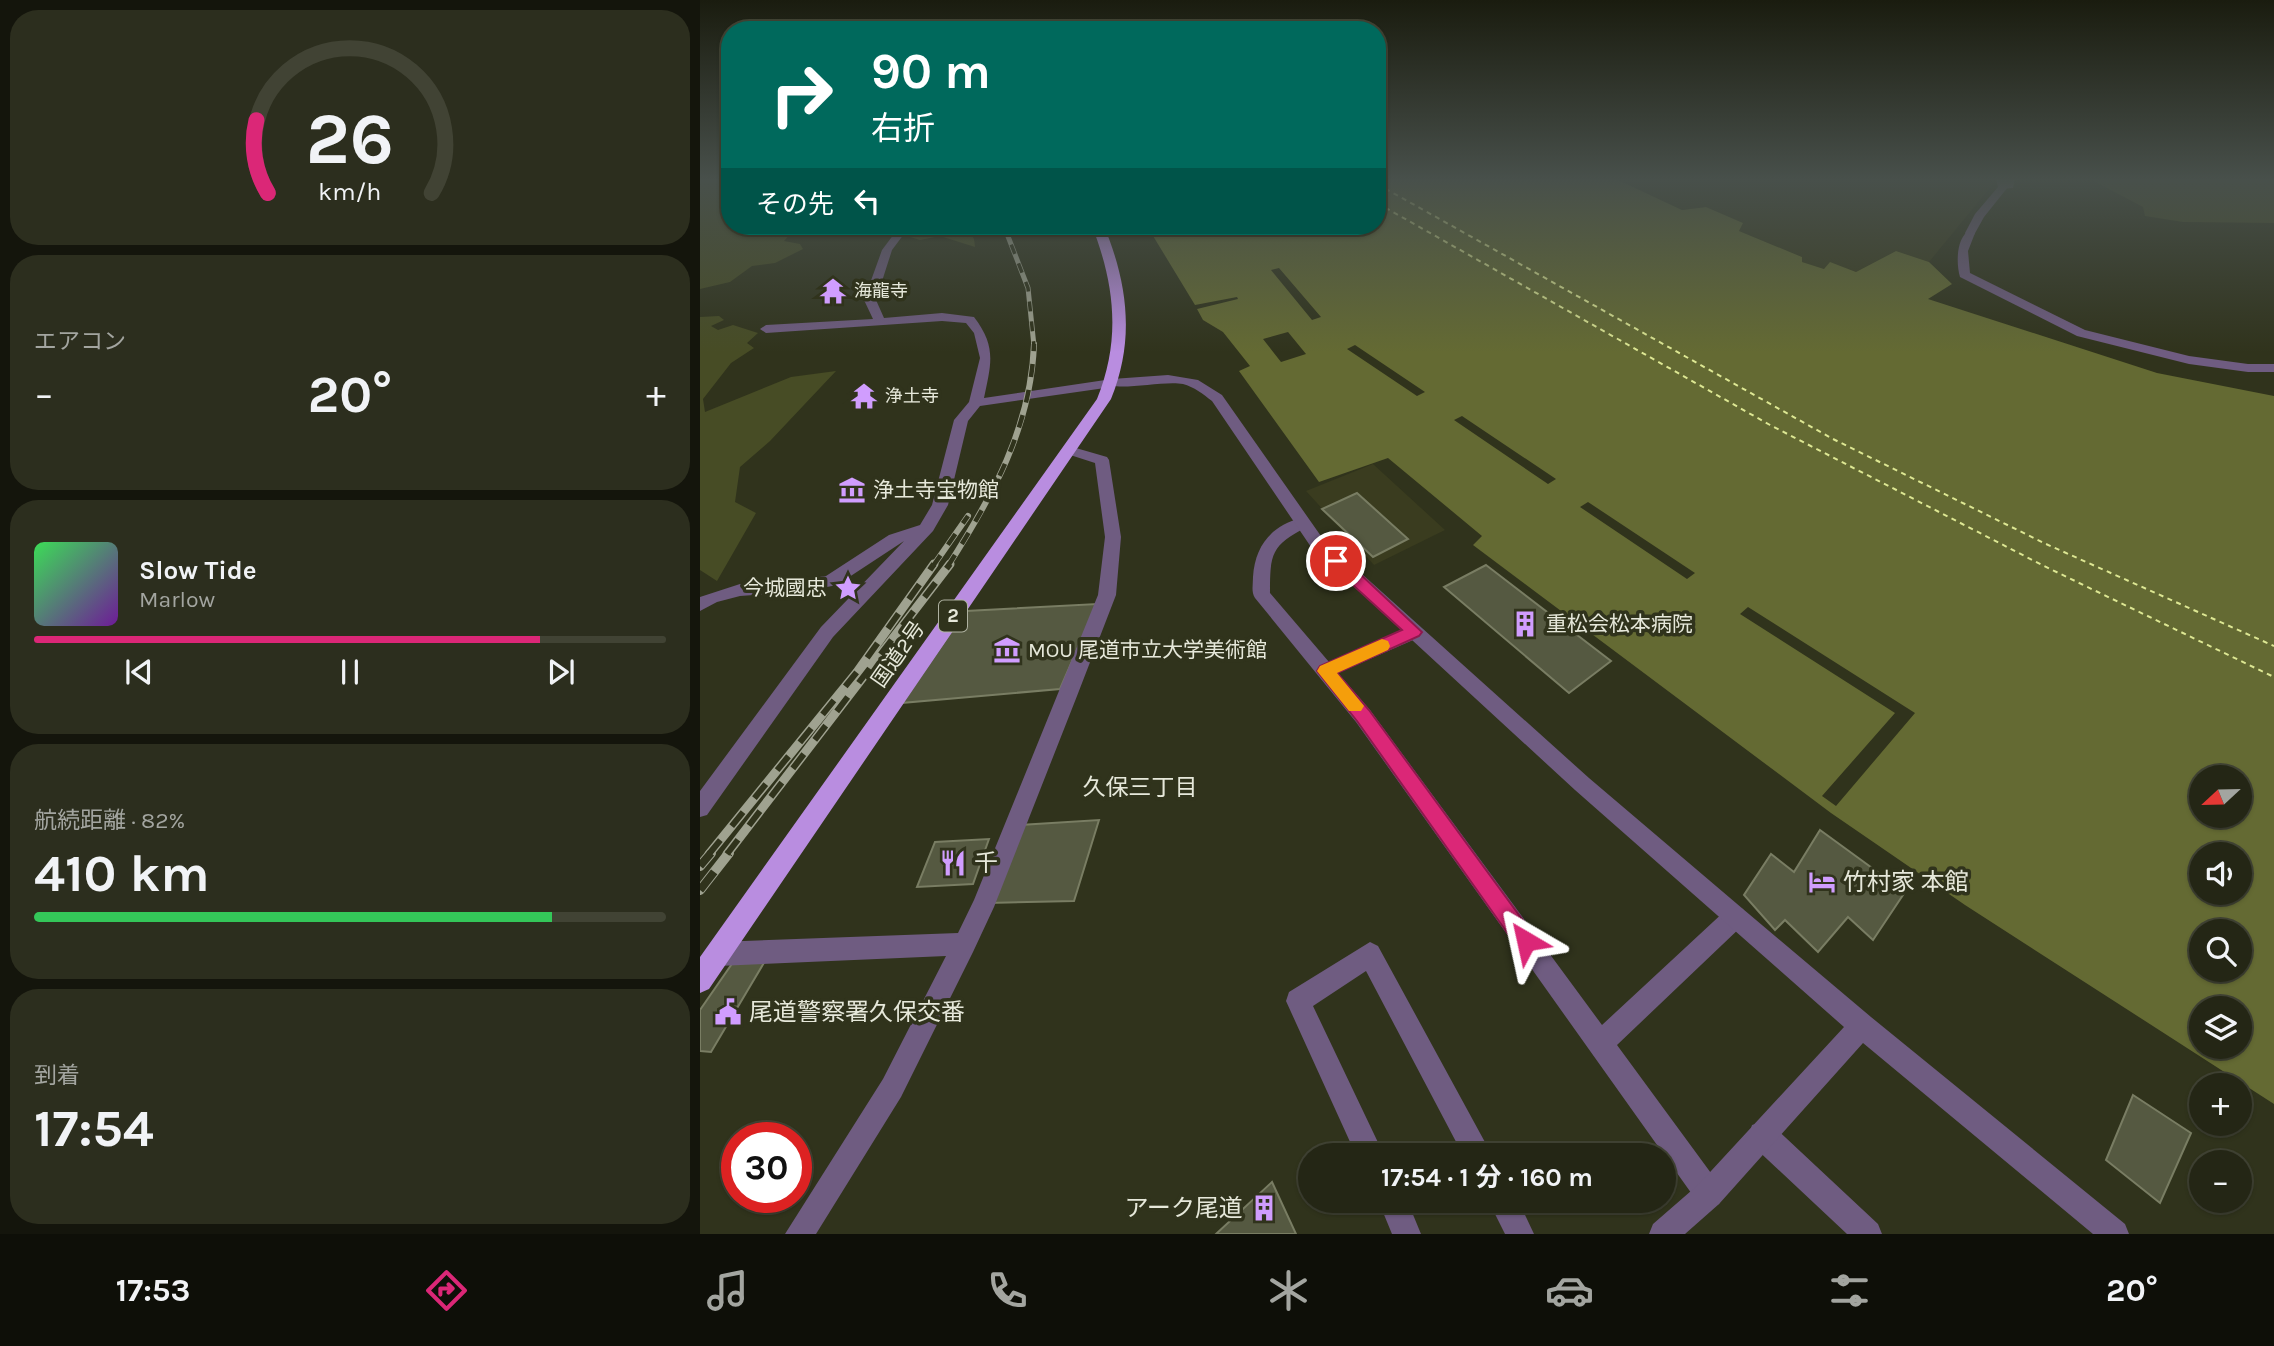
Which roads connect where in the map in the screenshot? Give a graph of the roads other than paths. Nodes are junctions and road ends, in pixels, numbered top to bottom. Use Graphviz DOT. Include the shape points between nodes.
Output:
graph roads {
  1 [pos="897,237"];
  2 [pos="1103,237"];
  3 [pos="1969,237"];
  4 [pos="880,322"];
  5 [pos="766,329"];
  6 [pos="2274,368"];
  7 [pos="1112,383"];
  8 [pos="976,403"];
  9 [pos="1069,450"];
  10 [pos="1301,523"];
  11 [pos="927,527"];
  12 [pos="700,604"];
  13 [pos="1414,632"];
  14 [pos="1326,671"];
  15 [pos="700,807"];
  16 [pos="1735,917"];
  17 [pos="965,944"];
  18 [pos="718,954"];
  19 [pos="700,980"];
  20 [pos="1862,1026"];
  21 [pos="1600,1044"];
  22 [pos="1762,1135"];
  23 [pos="1364,1143"];
  24 [pos="1472,1143"];
  25 [pos="1709,1194"];
  26 [pos="1398,1213"];
  27 [pos="1509,1213"];
  28 [pos="799,1234"];
  29 [pos="1407,1234"];
  30 [pos="1520,1234"];
  31 [pos="1663,1234"];
  32 [pos="1868,1234"];
  33 [pos="2115,1234"];
  1 -- 4 [label="street" via="887,250 870,300"];
  2 -- 7 [label="highway, 国道2号 / 2" via="1118,286 1122,325"];
  3 -- 6 [label="street" via="1963,251 1964,275 2081,333 2189,360"];
  4 -- 5 [label="street"];
  4 -- 8 [label="street" via="942,317 970,320 980,332 986,358"];
  7 -- 8 [label="street"];
  7 -- 9 [label="highway, 国道2号 / 2"];
  7 -- 10 [label="street" via="1186,379 1204,385"];
  8 -- 11 [label="street" via="961,420 940,505"];
  9 -- 17 [label="street" via="1102,460 1113,537 1107,594 984,907"];
  9 -- 18 [label="highway, 国道2号 / 2"];
  10 -- 13 [label="street" via="1317,544"];
  10 -- 14 [label="street" via="1274,536 1261,559 1261,594"];
  11 -- 12 [label="street" via="895,539 837,578 728,592 709,596"];
  11 -- 15 [label="street" via="827,632"];
  13 -- 14 [label="street"];
  13 -- 16 [label="street"];
  14 -- 21 [label="street"];
  16 -- 20 [label="street"];
  16 -- 21 [label="street"];
  17 -- 18 [label="street"];
  17 -- 28 [label="street" via="892,1088"];
  18 -- 19 [label="highway, 国道2号 / 2"];
  20 -- 22 [label="street"];
  20 -- 33 [label="street"];
  21 -- 25 [label="street"];
  22 -- 25 [label="street"];
  22 -- 32 [label="street"];
  23 -- 24 [label="street" via="1298,1001 1370,954"];
  25 -- 31 [label="street"];
  26 -- 29 [label="street"];
  27 -- 30 [label="street"];
}
